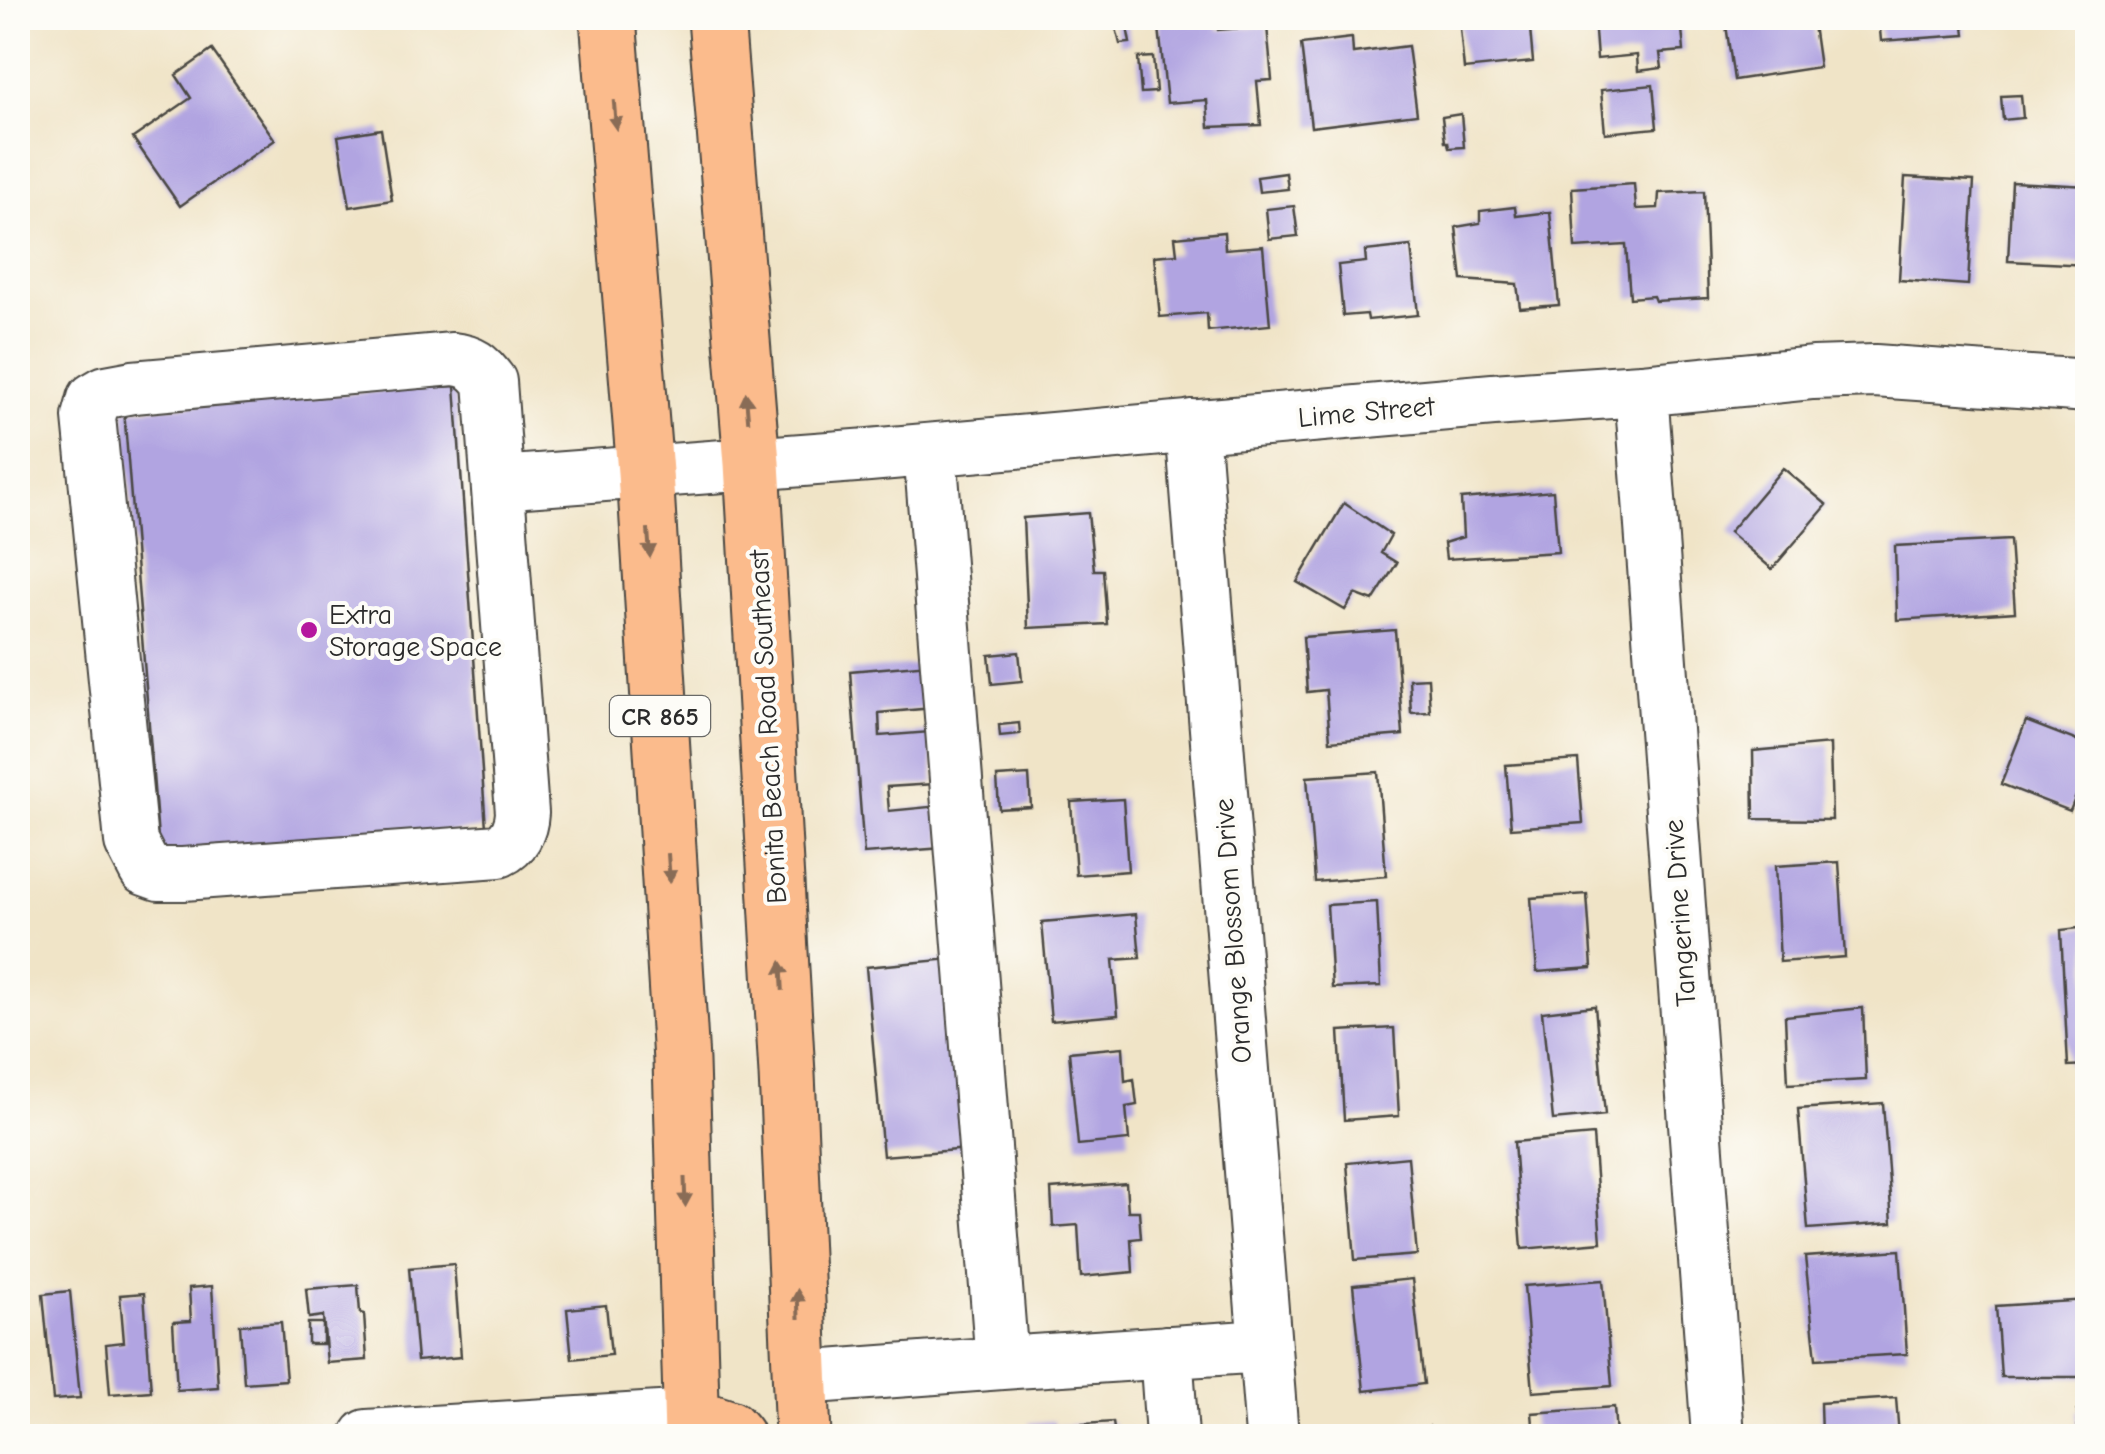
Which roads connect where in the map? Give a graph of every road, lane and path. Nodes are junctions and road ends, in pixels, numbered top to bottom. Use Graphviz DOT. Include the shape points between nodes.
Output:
graph roads {
  1 [pos="608,18"];
  2 [pos="716,18"];
  3 [pos="2088,386"];
  4 [pos="1641,390"];
  5 [pos="1192,426"];
  6 [pos="930,450"];
  7 [pos="752,463"];
  8 [pos="645,472"];
  9 [pos="498,483"];
  10 [pos="1264,1346"];
  11 [pos="1166,1352"];
  12 [pos="1002,1363"];
  13 [pos="801,1378"];
  14 [pos="707,1430"];
  15 [pos="456,1433"];
  16 [pos="368,1436"];
  17 [pos="803,1436"];
  18 [pos="1172,1436"];
  19 [pos="1272,1436"];
  20 [pos="1718,1436"];
  1 -- 8 [label="main road, CR 865, one-way"];
  7 -- 2 [label="main road, Bonita Beach Road Southeast, one-way"];
  3 -- 4 [label="street, Lime Street" via="1876,371"];
  4 -- 5 [label="street, Lime Street"];
  4 -- 20 [label="street, Tangerine Drive"];
  5 -- 6 [label="street, Lime Street"];
  5 -- 10 [label="street, Orange Blossom Drive"];
  6 -- 7 [label="street, Lime Street"];
  6 -- 12 [label="street"];
  7 -- 8 [label="street, Lime Street"];
  13 -- 7 [label="main road, Bonita Beach Road Southeast, one-way"];
  8 -- 9 [label="street, Lime Street"];
  8 -- 14 [label="main road, CR 865, one-way"];
  9 -- 9 [label="street" via="522,814 508,847 183,874 146,869 131,842 89,416 94,398 132,387 466,360 490,382"];
  10 -- 11 [label="street"];
  10 -- 19 [label="street, Orange Blossom Drive"];
  11 -- 12 [label="street"];
  11 -- 18 [label="street"];
  12 -- 13 [label="street"];
  13 -- 17 [label="main road, Bonita Beach Road Southeast"];
  14 -- 15 [label="street"];
  15 -- 16 [label="street"];
}
